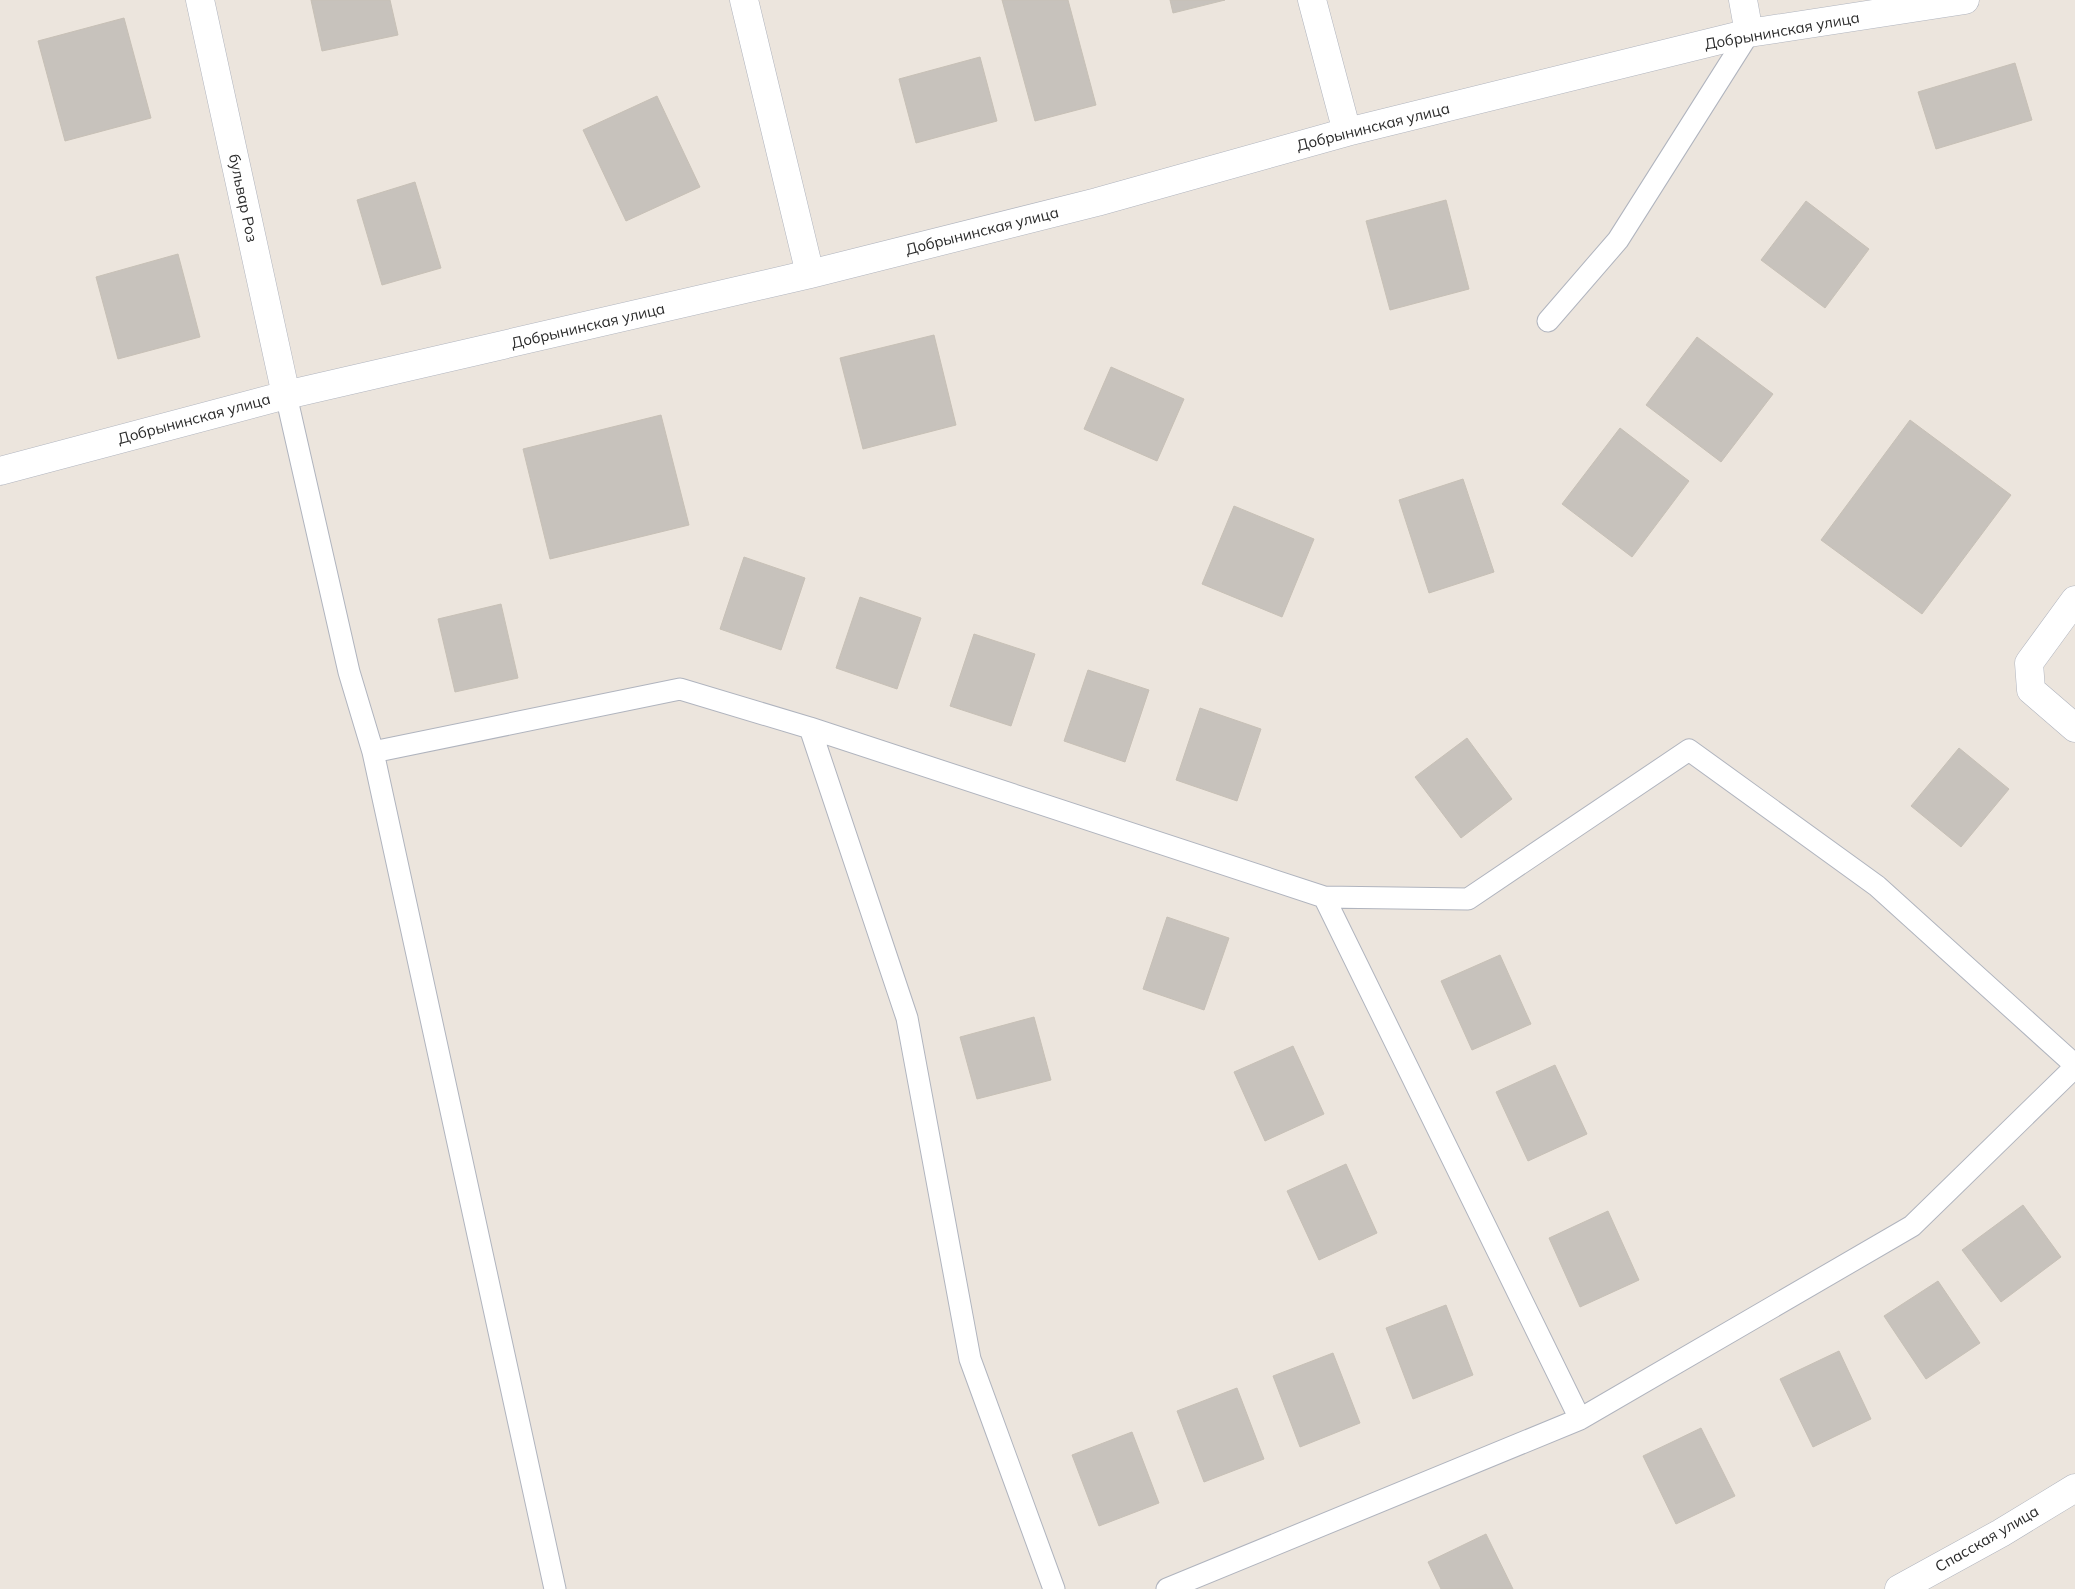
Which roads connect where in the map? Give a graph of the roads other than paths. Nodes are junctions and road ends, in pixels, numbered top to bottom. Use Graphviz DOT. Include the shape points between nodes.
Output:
graph roads {
  1 [pos="200,0"];
  2 [pos="744,0"];
  3 [pos="1312,0"];
  4 [pos="1743,0"];
  5 [pos="1964,0"];
  6 [pos="1749,33"];
  7 [pos="1347,132"];
  8 [pos="810,274"];
  9 [pos="1548,320"];
  10 [pos="286,395"];
  11 [pos="0,470"];
  12 [pos="2075,600"];
  13 [pos="810,728"];
  14 [pos="2075,728"];
  15 [pos="373,752"];
  16 [pos="1324,897"];
  17 [pos="2075,1066"];
  18 [pos="1580,1419"];
  19 [pos="2075,1488"];
  20 [pos="555,1589"];
  21 [pos="1054,1589"];
  22 [pos="1167,1589"];
  23 [pos="1899,1589"];
  1 -- 10 [label="street, бульвар Роз"];
  2 -- 8 [label="street"];
  3 -- 7 [label="street"];
  4 -- 6 [label="street"];
  5 -- 6 [label="street, Добрынинская улица"];
  6 -- 7 [label="street, Добрынинская улица"];
  6 -- 9 [label="lane" via="1618,240"];
  7 -- 8 [label="street, Добрынинская улица" via="1097,202"];
  8 -- 10 [label="street, Добрынинская улица"];
  10 -- 11 [label="street, Добрынинская улица"];
  10 -- 15 [label="lane" via="349,672"];
  12 -- 14 [label="street" via="2029,663 2031,690"];
  13 -- 15 [label="lane" via="680,689"];
  13 -- 16 [label="lane"];
  13 -- 21 [label="lane" via="907,1018 970,1359"];
  15 -- 20 [label="lane"];
  16 -- 17 [label="lane" via="1468,899 1689,750 1877,886"];
  16 -- 18 [label="lane"];
  17 -- 18 [label="lane" via="1912,1226"];
  18 -- 22 [label="lane"];
  19 -- 23 [label="street, Спасская улица"];
}
